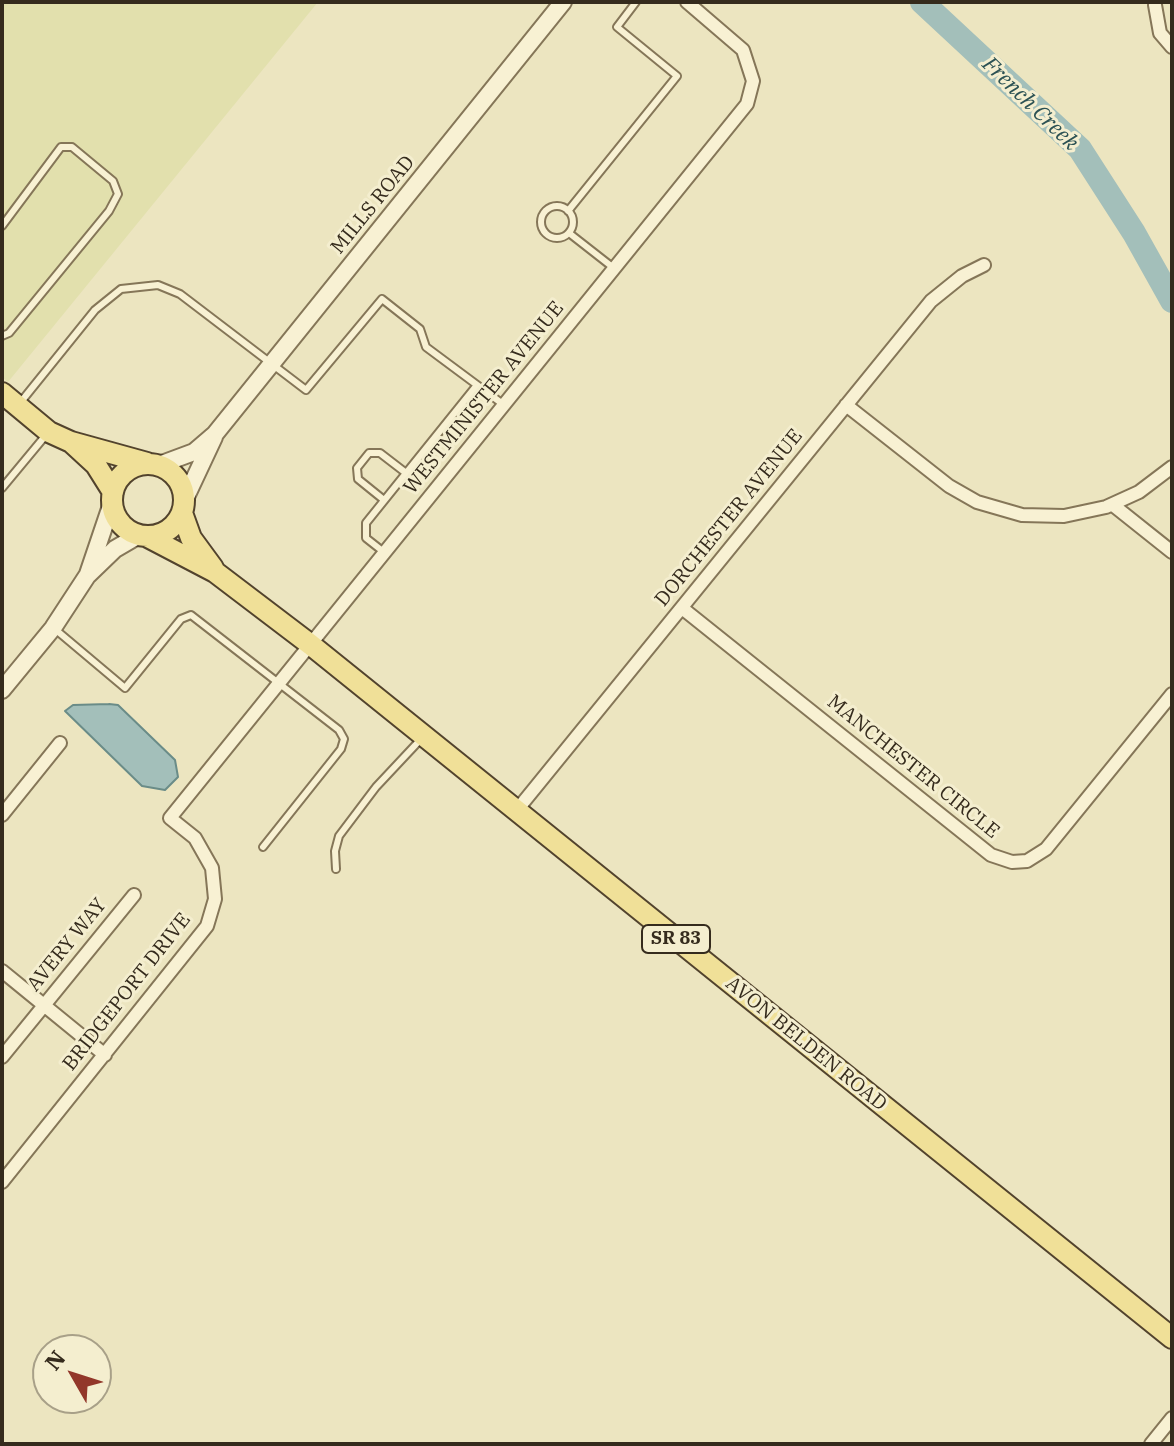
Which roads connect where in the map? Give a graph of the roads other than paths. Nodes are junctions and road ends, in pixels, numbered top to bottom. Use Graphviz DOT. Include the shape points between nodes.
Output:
graph roads {
  1 [pos="563,2"];
  2 [pos="636,2"];
  3 [pos="687,2"];
  4 [pos="1155,5"];
  5 [pos="1172,47"];
  6 [pos="568,211"];
  7 [pos="2,226"];
  8 [pos="569,233"];
  9 [pos="984,265"];
  10 [pos="615,269"];
  11 [pos="2,336"];
  12 [pos="273,363"];
  13 [pos="477,385"];
  14 [pos="10,400"];
  15 [pos="504,405"];
  16 [pos="846,405"];
  17 [pos="49,432"];
  18 [pos="215,434"];
  19 [pos="71,442"];
  20 [pos="153,464"];
  21 [pos="1172,467"];
  22 [pos="406,473"];
  23 [pos="2,488"];
  24 [pos="112,498"];
  25 [pos="384,500"];
  26 [pos="1113,505"];
  27 [pos="183,507"];
  28 [pos="143,536"];
  29 [pos="1172,552"];
  30 [pos="385,553"];
  31 [pos="215,572"];
  32 [pos="87,576"];
  33 [pos="682,608"];
  34 [pos="53,628"];
  35 [pos="311,645"];
  36 [pos="280,683"];
  37 [pos="2,690"];
  38 [pos="1172,694"];
  39 [pos="424,736"];
  40 [pos="60,743"];
  41 [pos="517,810"];
  42 [pos="2,815"];
  43 [pos="170,818"];
  44 [pos="263,847"];
  45 [pos="336,869"];
  46 [pos="134,895"];
  47 [pos="2,971"];
  48 [pos="44,1005"];
  49 [pos="105,1055"];
  50 [pos="2,1057"];
  51 [pos="2,1182"];
  52 [pos="1172,1338"];
  53 [pos="1172,1418"];
  54 [pos="1151,1444"];
  1 -- 12 [label="street, MILLS ROAD"];
  2 -- 6 [label="lane" via="617,27 677,76"];
  3 -- 10 [label="street, WESTMINISTER AVENUE" via="743,50 753,81 750,95"];
  4 -- 5 [label="street" via="1160,33"];
  6 -- 8 [label="lane" via="573,223"];
  6 -- 8 [label="lane" via="551,207 541,225 551,238"];
  7 -- 11 [label="lane" via="61,147 72,147 113,181 118,194"];
  8 -- 10 [label="lane"];
  9 -- 16 [label="street, DORCHESTER AVENUE" via="931,301"];
  10 -- 15 [label="street, WESTMINISTER AVENUE"];
  12 -- 13 [label="lane" via="306,390 382,299 420,329 426,347"];
  12 -- 14 [label="lane" via="180,294 158,285 121,289"];
  12 -- 18 [label="street, MILLS ROAD"];
  13 -- 15 [label="lane"];
  13 -- 22 [label="lane"];
  14 -- 17 [label="main road"];
  15 -- 30 [label="street, WESTMINISTER AVENUE"];
  16 -- 26 [label="street" via="949,486 991,507 1047,517"];
  16 -- 33 [label="street, DORCHESTER AVENUE"];
  17 -- 19 [label="main road"];
  17 -- 23 [label="lane"];
  18 -- 20 [label="street, MILLS ROAD" via="194,452"];
  18 -- 27 [label="street, MILLS ROAD"];
  19 -- 20 [label="main road"];
  19 -- 24 [label="main road" via="96,465"];
  20 -- 24 [label="main road" via="125,472"];
  20 -- 27 [label="main road" via="178,479"];
  21 -- 26 [label="street"];
  22 -- 25 [label="lane"];
  22 -- 25 [label="lane" via="380,453 369,453 357,468 358,479"];
  24 -- 28 [label="main road" via="120,523"];
  24 -- 32 [label="street"];
  25 -- 30 [label="lane" via="366,523 366,538"];
  26 -- 29 [label="street"];
  27 -- 28 [label="main road" via="169,529"];
  27 -- 31 [label="main road, AVON BELDEN ROAD / SR 83" via="191,538"];
  28 -- 31 [label="main road, AVON BELDEN ROAD / SR 83"];
  28 -- 32 [label="street" via="115,549"];
  30 -- 35 [label="street, WESTMINISTER AVENUE"];
  31 -- 35 [label="main road, AVON BELDEN ROAD / SR 83"];
  32 -- 34 [label="street"];
  33 -- 38 [label="street, MANCHESTER CIRCLE" via="991,855 1012,862 1027,861 1046,849"];
  33 -- 41 [label="street, DORCHESTER AVENUE"];
  34 -- 36 [label="lane" via="125,688 181,619 191,615"];
  34 -- 37 [label="street"];
  35 -- 36 [label="street, WESTMINISTER AVENUE"];
  35 -- 39 [label="main road, AVON BELDEN ROAD / SR 83"];
  36 -- 43 [label="street, WESTMINISTER AVENUE"];
  36 -- 44 [label="lane" via="344,739"];
  39 -- 41 [label="main road, AVON BELDEN ROAD / SR 83"];
  39 -- 45 [label="lane" via="339,836"];
  40 -- 42 [label="street"];
  41 -- 52 [label="main road, AVON BELDEN ROAD / SR 83"];
  43 -- 49 [label="street, BRIDGEPORT DRIVE" via="189,831 208,858 215,887 213,908 203,933"];
  46 -- 48 [label="street, AVERY WAY"];
  47 -- 48 [label="street"];
  48 -- 49 [label="street"];
  48 -- 50 [label="street, AVERY WAY"];
  49 -- 51 [label="street, BRIDGEPORT DRIVE"];
  53 -- 54 [label="street"];
}
